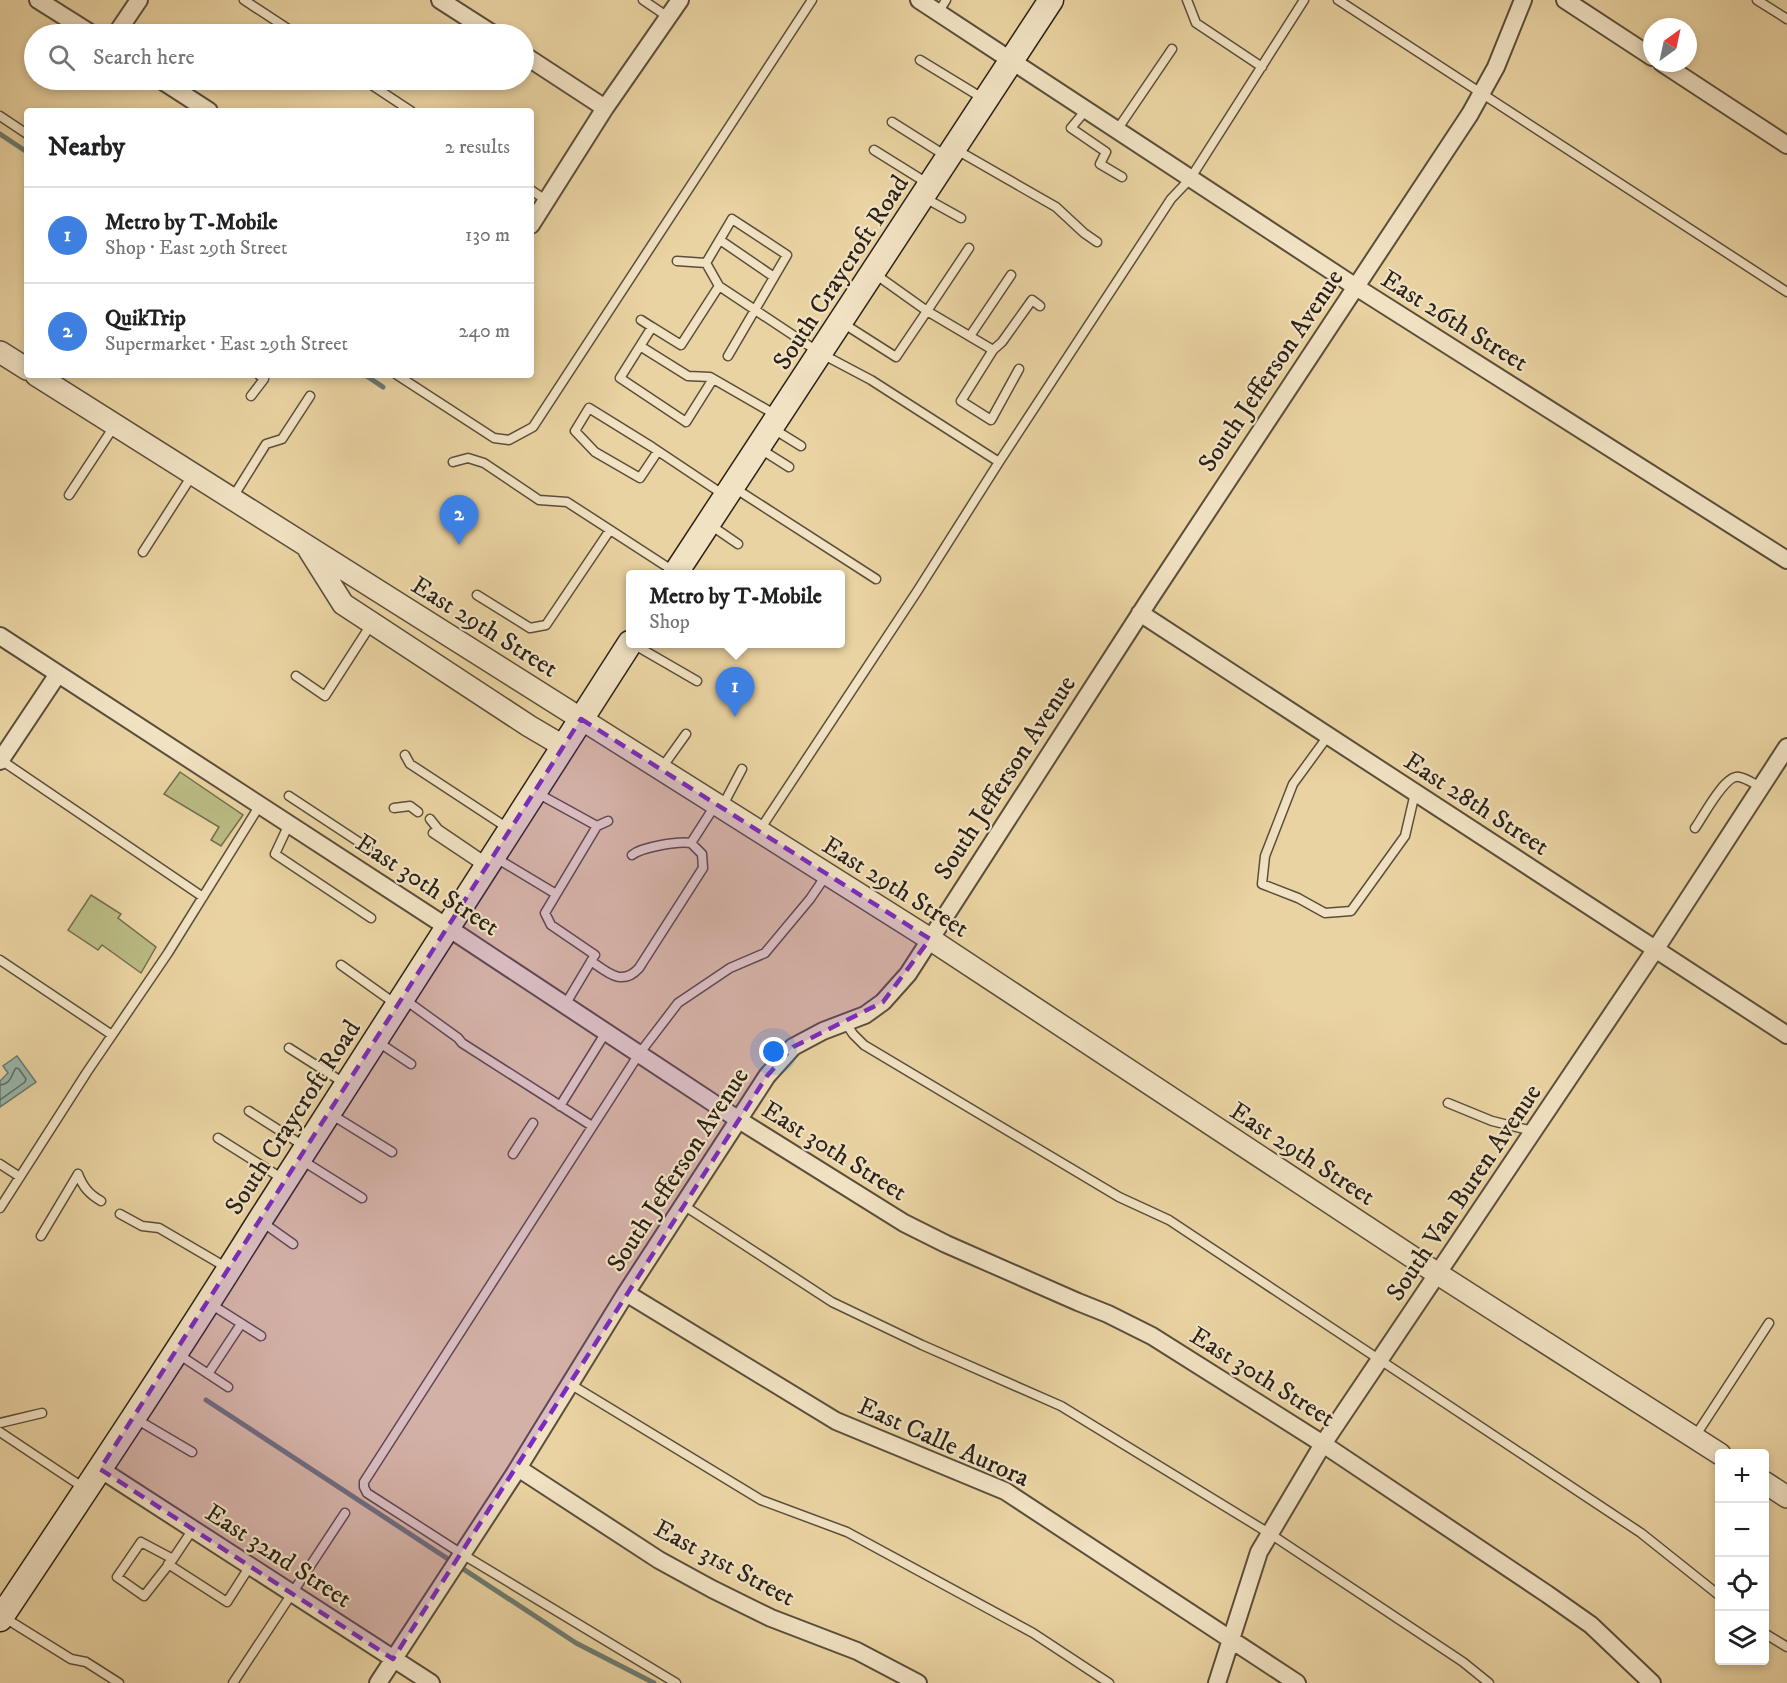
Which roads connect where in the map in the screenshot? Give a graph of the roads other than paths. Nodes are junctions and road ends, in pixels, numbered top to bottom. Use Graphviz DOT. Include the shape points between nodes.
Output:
graph roads {
  1 [pos="38,0"];
  2 [pos="139,0"];
  3 [pos="244,0"];
  4 [pos="440,0"];
  5 [pos="643,0"];
  6 [pos="680,0"];
  7 [pos="812,0"];
  8 [pos="919,0"];
  9 [pos="1052,0"];
  10 [pos="1187,0"];
  11 [pos="1304,0"];
  12 [pos="1338,0"];
  13 [pos="1523,0"];
  14 [pos="1565,0"];
  15 [pos="1757,0"];
  16 [pos="942,7"];
  17 [pos="668,17"];
  18 [pos="1787,20"];
  19 [pos="76,24"];
  20 [pos="123,24"];
  21 [pos="281,24"];
  22 [pos="477,24"];
  23 [pos="1172,49"];
  24 [pos="1643,51"];
  25 [pos="920,60"];
  26 [pos="534,62"];
  27 [pos="1012,62"];
  28 [pos="1262,67"];
  29 [pos="1676,72"];
  30 [pos="176,90"];
  31 [pos="379,90"];
  32 [pos="1482,93"];
  33 [pos="986,101"];
  34 [pos="204,108"];
  35 [pos="406,108"];
  36 [pos="605,108"];
  37 [pos="1086,110"];
  38 [pos="0,116"];
  39 [pos="892,122"];
  40 [pos="1116,131"];
  41 [pos="24,132"];
  42 [pos="1787,145"];
  43 [pos="874,150"];
  44 [pos="952,153"];
  45 [pos="1122,177"];
  46 [pos="1190,179"];
  47 [pos="927,191"];
  48 [pos="534,192"];
  49 [pos="547,201"];
  50 [pos="961,218"];
  51 [pos="534,220"];
  52 [pos="720,240"];
  53 [pos="1097,242"];
  54 [pos="969,248"];
  55 [pos="677,261"];
  56 [pos="706,263"];
  57 [pos="873,272"];
  58 [pos="1011,275"];
  59 [pos="774,277"];
  60 [pos="719,286"];
  61 [pos="1356,287"];
  62 [pos="1787,292"];
  63 [pos="1040,306"];
  64 [pos="754,309"];
  65 [pos="927,310"];
  66 [pos="641,320"];
  67 [pos="841,322"];
  68 [pos="652,327"];
  69 [pos="970,336"];
  70 [pos="640,346"];
  71 [pos="993,350"];
  72 [pos="0,352"];
  73 [pos="820,354"];
  74 [pos="728,356"];
  75 [pos="24,367"];
  76 [pos="1019,369"];
  77 [pos="41,378"];
  78 [pos="262,378"];
  79 [pos="402,378"];
  80 [pos="713,379"];
  81 [pos="251,396"];
  82 [pos="310,396"];
  83 [pos="776,422"];
  84 [pos="115,425"];
  85 [pos="801,446"];
  86 [pos="758,448"];
  87 [pos="658,451"];
  88 [pos="453,462"];
  89 [pos="999,462"];
  90 [pos="789,467"];
  91 [pos="193,474"];
  92 [pos="730,492"];
  93 [pos="69,495"];
  94 [pos="232,498"];
  95 [pos="709,524"];
  96 [pos="610,530"];
  97 [pos="738,544"];
  98 [pos="308,547"];
  99 [pos="143,552"];
  100 [pos="1787,560"];
  101 [pos="670,570"];
  102 [pos="679,570"];
  103 [pos="876,579"];
  104 [pos="477,595"];
  105 [pos="1140,613"];
  106 [pos="372,623"];
  107 [pos="0,636"];
  108 [pos="629,648"];
  109 [pos="639,648"];
  110 [pos="58,674"];
  111 [pos="296,676"];
  112 [pos="697,681"];
  113 [pos="581,718"];
  114 [pos="686,734"];
  115 [pos="1328,736"];
  116 [pos="563,746"];
  117 [pos="1787,747"];
  118 [pos="405,755"];
  119 [pos="1,760"];
  120 [pos="661,769"];
  121 [pos="742,770"];
  122 [pos="1761,787"];
  123 [pos="534,791"];
  124 [pos="1415,793"];
  125 [pos="289,796"];
  126 [pos="260,805"];
  127 [pos="719,806"];
  128 [pos="394,808"];
  129 [pos="418,812"];
  130 [pos="430,819"];
  131 [pos="608,821"];
  132 [pos="289,824"];
  133 [pos="597,826"];
  134 [pos="1695,828"];
  135 [pos="510,830"];
  136 [pos="759,831"];
  137 [pos="433,833"];
  138 [pos="691,843"];
  139 [pos="368,848"];
  140 [pos="632,855"];
  141 [pos="489,862"];
  142 [pos="827,874"];
  143 [pos="556,894"];
  144 [pos="203,897"];
  145 [pos="371,918"];
  146 [pos="447,927"];
  147 [pos="930,939"];
  148 [pos="1655,950"];
  149 [pos="594,956"];
  150 [pos="0,960"];
  151 [pos="341,965"];
  152 [pos="400,1001"];
  153 [pos="565,1005"];
  154 [pos="845,1022"];
  155 [pos="606,1032"];
  156 [pos="112,1035"];
  157 [pos="1787,1035"];
  158 [pos="375,1040"];
  159 [pos="288,1048"];
  160 [pos="639,1054"];
  161 [pos="411,1064"];
  162 [pos="347,1085"];
  163 [pos="1448,1103"];
  164 [pos="560,1106"];
  165 [pos="249,1111"];
  166 [pos="329,1113"];
  167 [pos="739,1120"];
  168 [pos="533,1123"];
  169 [pos="592,1126"];
  170 [pos="1534,1131"];
  171 [pos="218,1138"];
  172 [pos="392,1152"];
  173 [pos="303,1154"];
  174 [pos="513,1154"];
  175 [pos="0,1164"];
  176 [pos="20,1178"];
  177 [pos="285,1181"];
  178 [pos="362,1198"];
  179 [pos="101,1201"];
  180 [pos="683,1205"];
  181 [pos="0,1208"];
  182 [pos="120,1214"];
  183 [pos="260,1220"];
  184 [pos="41,1236"];
  185 [pos="293,1244"];
  186 [pos="229,1269"];
  187 [pos="1438,1274"];
  188 [pos="626,1293"];
  189 [pos="208,1303"];
  190 [pos="1769,1323"];
  191 [pos="241,1324"];
  192 [pos="261,1336"];
  193 [pos="175,1352"];
  194 [pos="1380,1360"];
  195 [pos="208,1374"];
  196 [pos="570,1384"];
  197 [pos="228,1387"];
  198 [pos="42,1413"];
  199 [pos="133,1417"];
  200 [pos="0,1423"];
  201 [pos="0,1432"];
  202 [pos="1694,1438"];
  203 [pos="1323,1444"];
  204 [pos="1715,1451"];
  205 [pos="192,1452"];
  206 [pos="518,1468"];
  207 [pos="100,1469"];
  208 [pos="1769,1485"];
  209 [pos="86,1489"];
  210 [pos="1787,1497"];
  211 [pos="345,1513"];
  212 [pos="193,1529"];
  213 [pos="1270,1534"];
  214 [pos="462,1554"];
  215 [pos="170,1562"];
  216 [pos="250,1566"];
  217 [pos="1715,1593"];
  218 [pos="293,1594"];
  219 [pos="1,1617"];
  220 [pos="1769,1636"];
  221 [pos="1232,1641"];
  222 [pos="1787,1647"];
  223 [pos="393,1659"];
  224 [pos="119,1683"];
  225 [pos="233,1683"];
  226 [pos="378,1683"];
  227 [pos="431,1683"];
  228 [pos="676,1683"];
  229 [pos="918,1683"];
  230 [pos="1109,1683"];
  231 [pos="1217,1683"];
  232 [pos="1297,1683"];
  233 [pos="1489,1683"];
  234 [pos="1652,1683"];
  1 -- 19 [label="street"];
  2 -- 20 [label="street"];
  3 -- 21 [label="lane"];
  4 -- 22 [label="street"];
  5 -- 17 [label="lane"];
  6 -- 17 [label="street"];
  7 -- 79 [label="lane" via="533,427 509,440 494,438"];
  8 -- 16 [label="street, East 26th Street"];
  9 -- 27 [label="main road, South Craycroft Road"];
  10 -- 28 [label="lane" via="1196,23"];
  11 -- 28 [label="lane"];
  12 -- 32 [label="lane"];
  13 -- 32 [label="street, South Jefferson Avenue"];
  14 -- 24 [label="street"];
  15 -- 18 [label="lane"];
  16 -- 27 [label="street, East 26th Street"];
  17 -- 36 [label="street"];
  23 -- 40 [label="lane"];
  25 -- 33 [label="lane"];
  26 -- 36 [label="street"];
  27 -- 33 [label="main road, South Craycroft Road"];
  27 -- 37 [label="street, East 26th Street"];
  28 -- 46 [label="lane"];
  29 -- 42 [label="street"];
  30 -- 34 [label="street"];
  31 -- 35 [label="lane"];
  32 -- 61 [label="street, South Jefferson Avenue"];
  32 -- 62 [label="lane"];
  33 -- 44 [label="main road, South Craycroft Road"];
  36 -- 49 [label="street"];
  37 -- 40 [label="street, East 26th Street"];
  37 -- 45 [label="lane" via="1071,128 1106,152 1101,164"];
  38 -- 41 [label="lane"];
  39 -- 44 [label="lane"];
  40 -- 46 [label="street, East 26th Street"];
  43 -- 47 [label="lane"];
  44 -- 47 [label="main road, South Craycroft Road"];
  44 -- 53 [label="lane" via="1056,207"];
  46 -- 61 [label="street, East 26th Street"];
  46 -- 89 [label="lane" via="1171,199"];
  47 -- 50 [label="lane"];
  47 -- 57 [label="main road, South Craycroft Road"];
  48 -- 49 [label="lane"];
  49 -- 51 [label="street"];
  52 -- 56 [label="lane"];
  52 -- 59 [label="lane"];
  52 -- 59 [label="lane" via="732,219 787,255"];
  54 -- 65 [label="lane"];
  55 -- 56 [label="lane"];
  56 -- 60 [label="lane"];
  57 -- 65 [label="lane"];
  57 -- 67 [label="main road, South Craycroft Road"];
  58 -- 69 [label="lane"];
  59 -- 64 [label="lane"];
  60 -- 64 [label="lane"];
  60 -- 68 [label="lane" via="681,345"];
  61 -- 100 [label="street, East 26th Street"];
  61 -- 105 [label="street, South Jefferson Avenue"];
  63 -- 71 [label="lane" via="1032,300"];
  64 -- 73 [label="lane"];
  64 -- 74 [label="lane"];
  65 -- 67 [label="lane" via="896,357"];
  65 -- 69 [label="lane"];
  66 -- 68 [label="lane"];
  67 -- 73 [label="main road, South Craycroft Road"];
  68 -- 70 [label="lane"];
  69 -- 71 [label="lane"];
  70 -- 80 [label="lane" via="688,376"];
  70 -- 80 [label="lane" via="620,378 686,422"];
  71 -- 76 [label="lane" via="961,401 991,420"];
  72 -- 75 [label="street"];
  73 -- 83 [label="main road, South Craycroft Road"];
  73 -- 89 [label="lane" via="871,380"];
  77 -- 84 [label="street, East 29th Street"];
  78 -- 81 [label="lane"];
  80 -- 83 [label="lane"];
  82 -- 94 [label="lane" via="282,439 266,444"];
  83 -- 85 [label="lane"];
  83 -- 86 [label="main road, South Craycroft Road"];
  84 -- 91 [label="street, East 29th Street"];
  84 -- 93 [label="lane"];
  86 -- 90 [label="lane"];
  86 -- 92 [label="main road, South Craycroft Road"];
  87 -- 87 [label="lane" via="589,408 575,431 595,452 640,478"];
  87 -- 92 [label="lane"];
  88 -- 96 [label="lane" via="468,458 484,463 539,500 567,502"];
  89 -- 136 [label="lane"];
  91 -- 94 [label="street, East 29th Street"];
  91 -- 99 [label="lane"];
  92 -- 95 [label="main road, South Craycroft Road"];
  92 -- 103 [label="lane"];
  94 -- 98 [label="street, East 29th Street"];
  95 -- 97 [label="lane"];
  95 -- 102 [label="main road, South Craycroft Road"];
  96 -- 101 [label="lane"];
  96 -- 104 [label="lane" via="546,625 530,628"];
  98 -- 106 [label="street" via="343,604"];
  98 -- 113 [label="street, East 29th Street"];
  105 -- 115 [label="street, East 28th Street"];
  105 -- 147 [label="street, South Jefferson Avenue"];
  106 -- 111 [label="lane" via="325,696"];
  106 -- 116 [label="street"];
  107 -- 110 [label="street, East 30th Street"];
  108 -- 113 [label="main road, South Craycroft Road"];
  109 -- 112 [label="lane"];
  110 -- 119 [label="street"];
  110 -- 126 [label="street, East 30th Street"];
  113 -- 116 [label="main road, South Craycroft Road"];
  113 -- 120 [label="street, East 29th Street"];
  114 -- 120 [label="lane"];
  115 -- 124 [label="street, East 28th Street"];
  115 -- 124 [label="lane" via="1293,784 1265,855 1262,884 1325,913 1351,911 1405,836"];
  116 -- 123 [label="main road, South Craycroft Road"];
  117 -- 122 [label="street, South Van Buren Avenue"];
  118 -- 135 [label="lane" via="410,764"];
  119 -- 144 [label="lane"];
  120 -- 127 [label="street, East 29th Street"];
  121 -- 127 [label="lane"];
  122 -- 134 [label="lane" via="1733,777"];
  122 -- 148 [label="street, South Van Buren Avenue"];
  123 -- 133 [label="lane"];
  123 -- 135 [label="main road, South Craycroft Road"];
  124 -- 148 [label="street, East 28th Street"];
  125 -- 139 [label="lane"];
  126 -- 132 [label="street, East 30th Street"];
  126 -- 144 [label="lane"];
  127 -- 136 [label="street, East 29th Street"];
  127 -- 138 [label="lane"];
  128 -- 129 [label="lane" via="410,806"];
  130 -- 141 [label="lane" via="438,829"];
  131 -- 133 [label="lane"];
  132 -- 145 [label="lane" via="275,854"];
  132 -- 146 [label="street, East 30th Street"];
  133 -- 143 [label="lane"];
  135 -- 141 [label="main road, South Craycroft Road"];
  136 -- 142 [label="street, East 29th Street"];
  137 -- 141 [label="lane"];
  138 -- 140 [label="lane" via="651,848"];
  138 -- 149 [label="lane" via="702,854 703,868 639,968 625,977 614,977"];
  141 -- 143 [label="lane"];
  141 -- 146 [label="main road, South Craycroft Road"];
  142 -- 147 [label="street, East 29th Street"];
  142 -- 160 [label="lane" via="765,953 730,968 678,1003"];
  143 -- 149 [label="lane" via="545,913 551,926"];
  144 -- 156 [label="lane"];
  146 -- 152 [label="main road, South Craycroft Road"];
  146 -- 153 [label="street, East 30th Street"];
  147 -- 154 [label="street, South Jefferson Avenue" via="908,974 883,1002"];
  147 -- 187 [label="street, East 29th Street"];
  148 -- 157 [label="street, East 28th Street"];
  148 -- 170 [label="street, South Van Buren Avenue"];
  149 -- 153 [label="lane"];
  150 -- 156 [label="lane"];
  151 -- 152 [label="lane"];
  152 -- 158 [label="main road, South Craycroft Road"];
  152 -- 164 [label="lane"];
  153 -- 155 [label="street, East 30th Street"];
  154 -- 167 [label="street, South Jefferson Avenue" via="793,1047 767,1076"];
  154 -- 194 [label="lane" via="864,1045 1119,1197 1169,1220"];
  155 -- 160 [label="street, East 30th Street"];
  155 -- 164 [label="lane"];
  156 -- 176 [label="lane"];
  158 -- 161 [label="lane"];
  158 -- 162 [label="main road, South Craycroft Road"];
  159 -- 162 [label="lane"];
  160 -- 167 [label="street, East 30th Street"];
  160 -- 169 [label="lane"];
  162 -- 166 [label="main road, South Craycroft Road"];
  163 -- 170 [label="lane" via="1491,1121"];
  164 -- 169 [label="lane"];
  165 -- 173 [label="lane"];
  166 -- 172 [label="lane"];
  166 -- 173 [label="main road, South Craycroft Road"];
  167 -- 180 [label="street, South Jefferson Avenue"];
  167 -- 203 [label="street, East 30th Street" via="904,1223 1152,1336"];
  168 -- 174 [label="lane"];
  169 -- 214 [label="lane" via="364,1482 368,1492"];
  170 -- 187 [label="street, South Van Buren Avenue"];
  171 -- 177 [label="lane"];
  173 -- 177 [label="main road, South Craycroft Road"];
  173 -- 178 [label="lane"];
  175 -- 176 [label="lane"];
  176 -- 181 [label="lane"];
  177 -- 183 [label="main road, South Craycroft Road"];
  179 -- 184 [label="lane" via="82,1186 78,1174"];
  180 -- 188 [label="street, South Jefferson Avenue"];
  180 -- 213 [label="lane" via="832,1302 1061,1406"];
  182 -- 186 [label="lane" via="142,1226 159,1228"];
  183 -- 185 [label="lane"];
  183 -- 186 [label="main road, South Craycroft Road"];
  186 -- 189 [label="main road, South Craycroft Road"];
  187 -- 194 [label="street, South Van Buren Avenue"];
  187 -- 202 [label="street, East 29th Street"];
  188 -- 196 [label="street, South Jefferson Avenue"];
  188 -- 221 [label="street, East Calle Aurora" via="836,1421 1005,1491"];
  189 -- 191 [label="lane"];
  189 -- 193 [label="main road, South Craycroft Road"];
  190 -- 202 [label="lane"];
  191 -- 192 [label="lane"];
  191 -- 195 [label="lane"];
  193 -- 195 [label="lane"];
  193 -- 199 [label="main road, South Craycroft Road"];
  194 -- 203 [label="street, South Van Buren Avenue"];
  194 -- 217 [label="lane" via="1641,1533"];
  195 -- 197 [label="lane"];
  196 -- 206 [label="street, South Jefferson Avenue"];
  196 -- 230 [label="lane" via="761,1500 847,1532 1033,1634"];
  198 -- 200 [label="lane"];
  199 -- 205 [label="lane"];
  199 -- 207 [label="main road, South Craycroft Road"];
  201 -- 209 [label="lane"];
  202 -- 204 [label="street, East 29th Street"];
  203 -- 213 [label="street, South Van Buren Avenue"];
  203 -- 234 [label="street, East 30th Street" via="1591,1625"];
  206 -- 214 [label="street, South Jefferson Avenue"];
  206 -- 229 [label="street, East 31st Street" via="659,1560 711,1589"];
  207 -- 209 [label="main road, South Craycroft Road"];
  207 -- 212 [label="street, East 32nd Street"];
  208 -- 210 [label="street"];
  209 -- 219 [label="main road, South Craycroft Road"];
  211 -- 218 [label="lane"];
  212 -- 215 [label="lane"];
  212 -- 216 [label="street, East 32nd Street"];
  213 -- 221 [label="street, South Van Buren Avenue" via="1259,1552"];
  213 -- 233 [label="lane"];
  214 -- 223 [label="street, South Jefferson Avenue"];
  214 -- 228 [label="lane"];
  215 -- 215 [label="lane" via="141,1542 117,1576 144,1596"];
  215 -- 216 [label="lane" via="226,1602"];
  216 -- 218 [label="street, East 32nd Street"];
  218 -- 223 [label="street, East 32nd Street"];
  218 -- 225 [label="lane"];
  219 -- 224 [label="lane"];
  220 -- 222 [label="lane"];
  221 -- 231 [label="street, South Van Buren Avenue"];
  221 -- 232 [label="street, East Calle Aurora"];
  223 -- 226 [label="street, South Jefferson Avenue"];
  223 -- 227 [label="street, East 32nd Street"];
}
